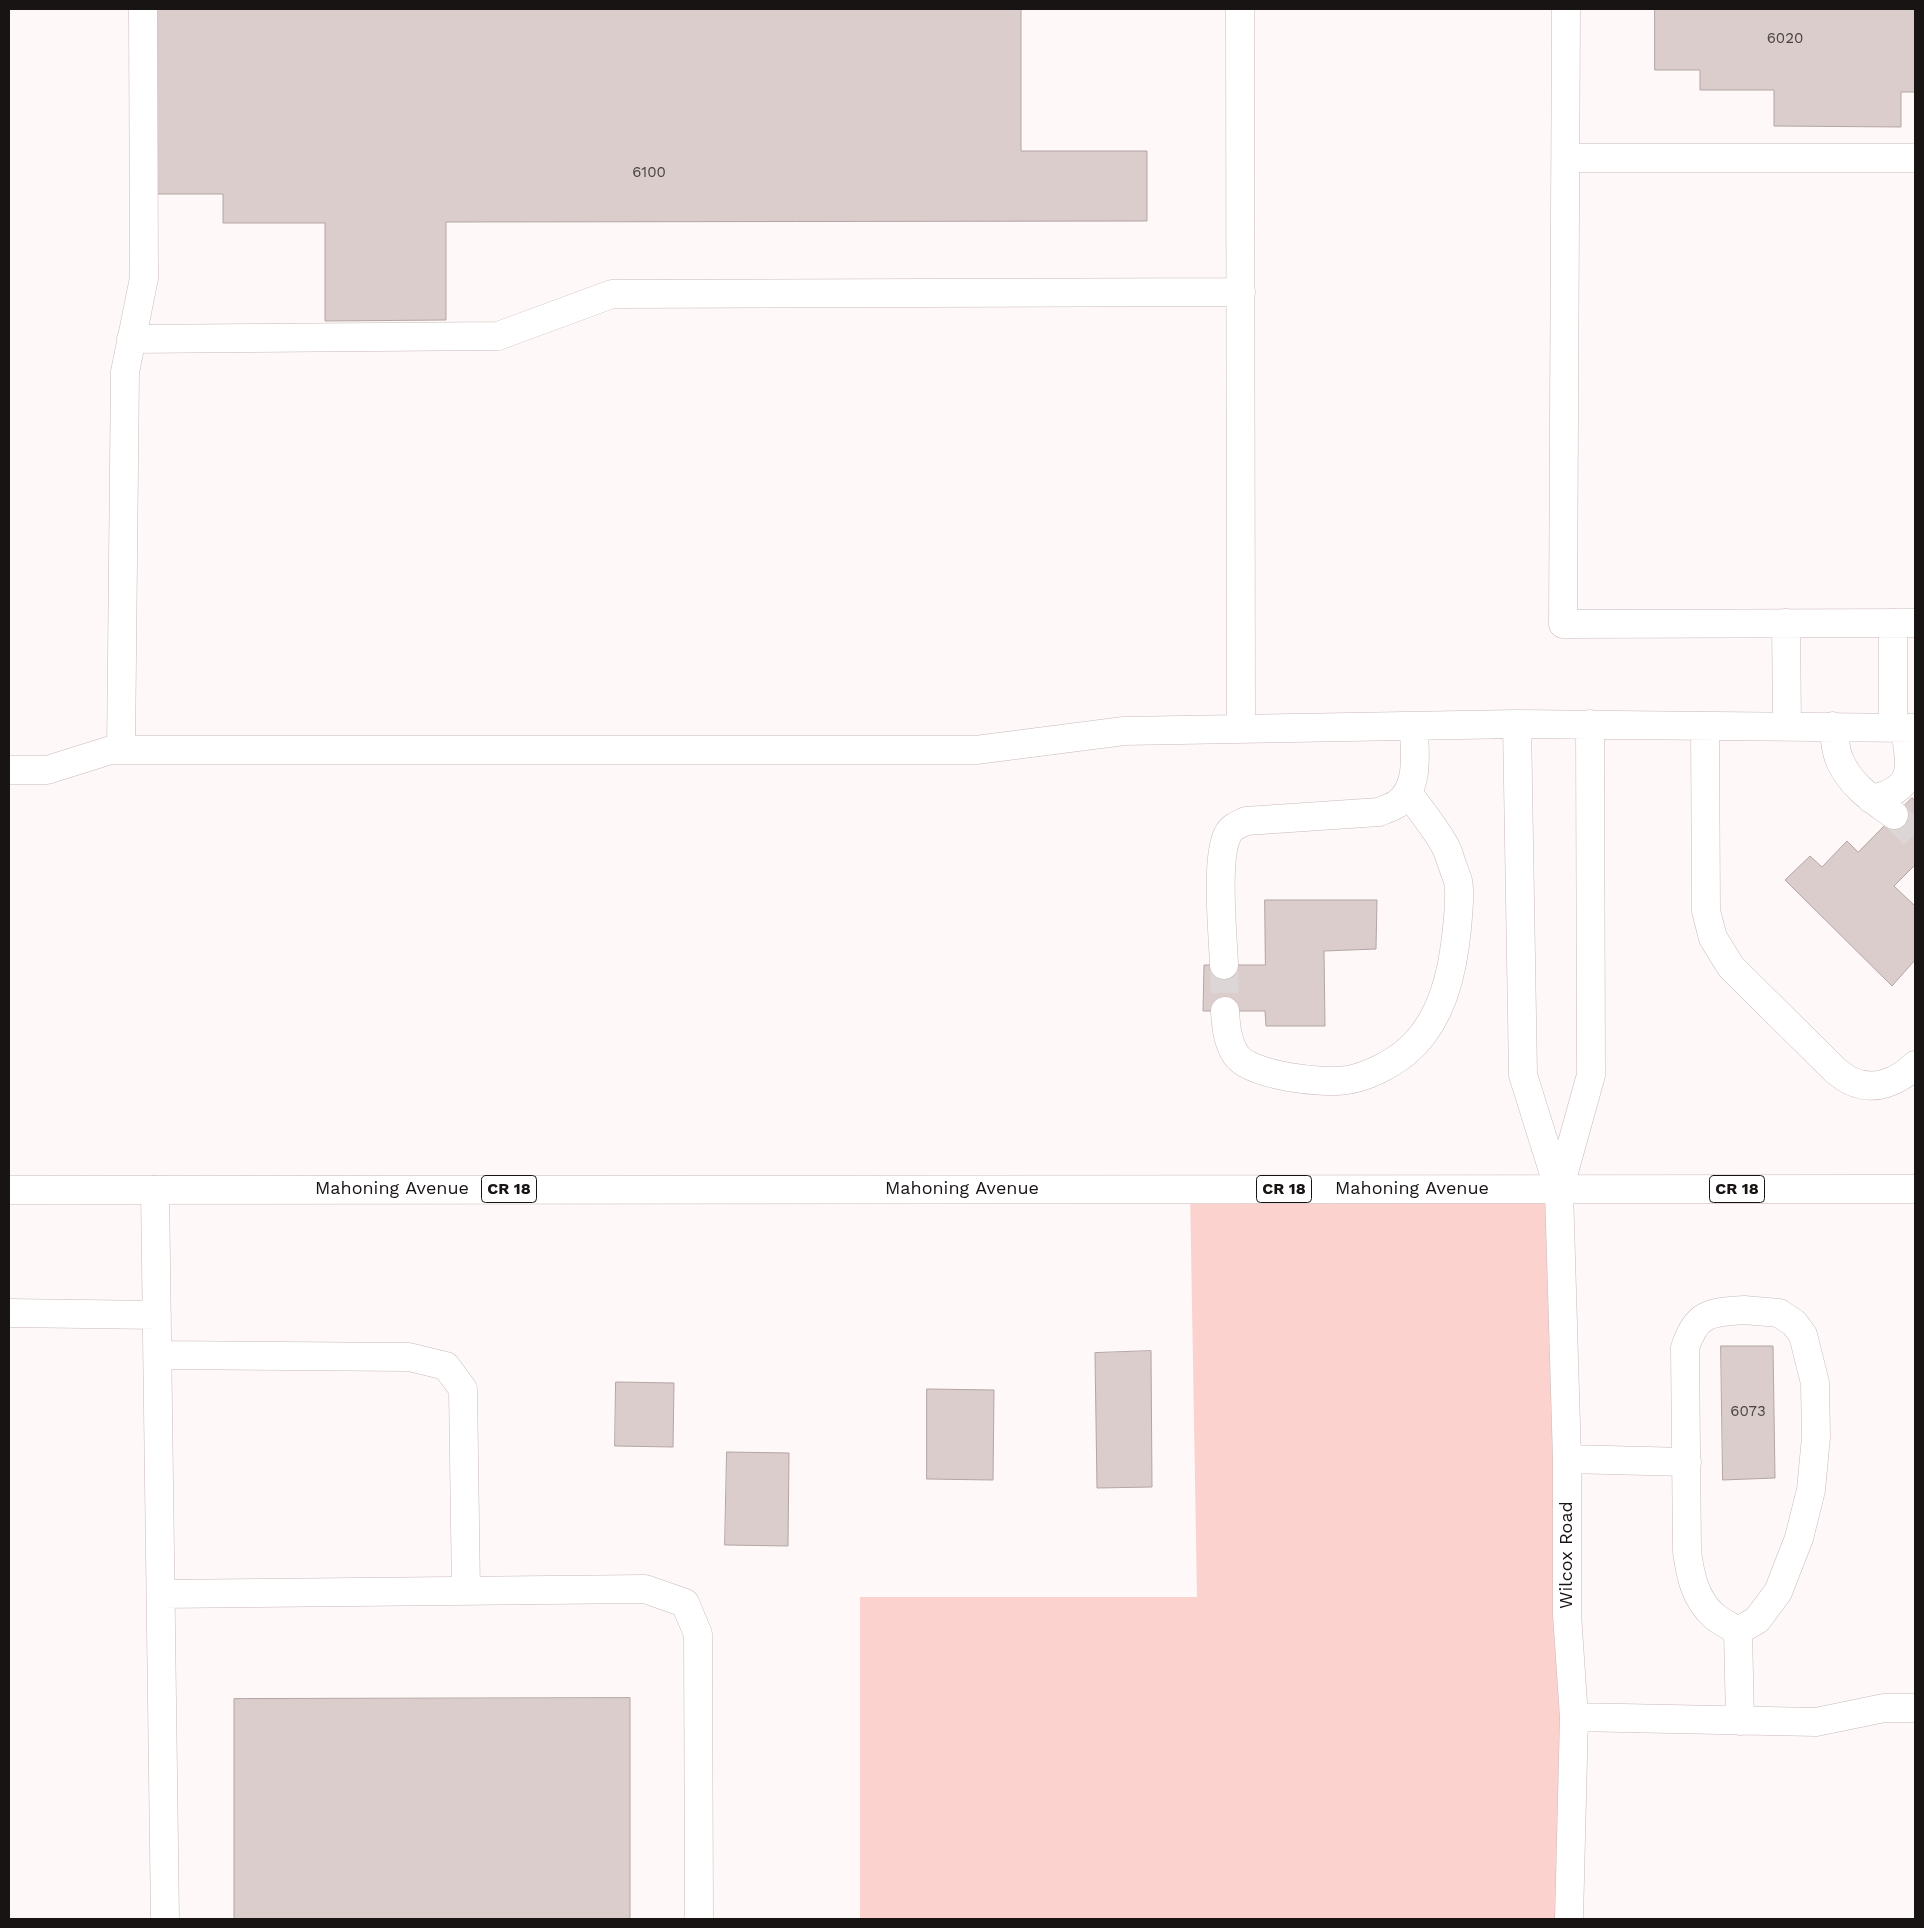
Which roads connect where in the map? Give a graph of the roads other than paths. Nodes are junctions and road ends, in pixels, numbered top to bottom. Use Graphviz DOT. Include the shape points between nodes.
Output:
graph roads {
  1 [pos="143,9"];
  2 [pos="1240,9"];
  3 [pos="1566,9"];
  4 [pos="1566,158"];
  5 [pos="1915,158"];
  6 [pos="1241,292"];
  7 [pos="131,339"];
  8 [pos="1786,623"];
  9 [pos="1904,623"];
  10 [pos="1517,724"];
  11 [pos="1590,724"];
  12 [pos="1414,726"];
  13 [pos="1705,726"];
  14 [pos="1787,726"];
  15 [pos="1833,726"];
  16 [pos="1904,727"];
  17 [pos="1241,729"];
  18 [pos="121,750"];
  19 [pos="9,770"];
  20 [pos="1408,792"];
  21 [pos="1871,799"];
  22 [pos="1894,816"];
  23 [pos="1224,965"];
  24 [pos="1225,1011"];
  25 [pos="1915,1065"];
  26 [pos="1915,1189"];
  27 [pos="9,1190"];
  28 [pos="156,1190"];
  29 [pos="1559,1190"];
  30 [pos="9,1313"];
  31 [pos="157,1314"];
  32 [pos="158,1355"];
  33 [pos="1567,1459"];
  34 [pos="1687,1462"];
  35 [pos="466,1591"];
  36 [pos="161,1594"];
  37 [pos="1738,1631"];
  38 [pos="1915,1708"];
  39 [pos="1574,1717"];
  40 [pos="1740,1721"];
  41 [pos="166,1919"];
  42 [pos="699,1919"];
  43 [pos="1569,1919"];
  1 -- 7 [label="main road" via="144,278"];
  2 -- 6 [label="main road"];
  3 -- 4 [label="main road"];
  4 -- 5 [label="main road"];
  4 -- 8 [label="main road" via="1563,624"];
  6 -- 7 [label="main road" via="612,294 498,336"];
  6 -- 17 [label="main road"];
  7 -- 18 [label="main road" via="125,372"];
  8 -- 9 [label="main road"];
  8 -- 14 [label="main road"];
  9 -- 16 [label="main road"];
  10 -- 11 [label="main road"];
  10 -- 12 [label="main road"];
  10 -- 29 [label="main road" via="1523,1075"];
  11 -- 13 [label="main road"];
  11 -- 29 [label="main road" via="1591,1076"];
  12 -- 17 [label="main road"];
  12 -- 20 [label="main road" via="1415,772"];
  13 -- 14 [label="main road"];
  13 -- 25 [label="main road" via="1706,911 1713,938 1730,966 1835,1070 1851,1081 1870,1087 1889,1083"];
  14 -- 15 [label="main road"];
  15 -- 16 [label="main road"];
  15 -- 21 [label="main road" via="1839,759 1850,778"];
  16 -- 21 [label="main road" via="1908,774 1889,795"];
  17 -- 18 [label="main road" via="1114,732 976,750"];
  18 -- 19 [label="main road" via="111,750 47,770"];
  20 -- 23 [label="main road" via="1396,804 1379,812 1246,821 1228,832 1221,874"];
  20 -- 24 [label="main road" via="1447,850 1458,883 1452,972 1428,1028 1406,1052 1376,1070 1348,1080 1319,1081 1255,1069 1236,1056 1227,1035"];
  21 -- 22 [label="main road"];
  26 -- 29 [label="main road, Mahoning Avenue / CR 18"];
  27 -- 28 [label="main road, Mahoning Avenue / CR 18"];
  28 -- 29 [label="main road, Mahoning Avenue / CR 18"];
  28 -- 31 [label="main road"];
  29 -- 33 [label="main road, Wilcox Road"];
  30 -- 31 [label="main road"];
  31 -- 32 [label="main road"];
  32 -- 35 [label="main road" via="408,1357 446,1366 463,1389"];
  32 -- 36 [label="main road"];
  33 -- 34 [label="main road"];
  33 -- 39 [label="main road, Wilcox Road" via="1567,1614"];
  34 -- 37 [label="main road" via="1690,1574 1698,1596 1714,1616"];
  34 -- 37 [label="main road" via="1685,1348 1690,1332 1701,1318 1719,1311 1779,1313 1794,1323 1803,1335 1815,1383 1816,1437 1811,1490 1800,1538 1778,1592 1757,1620"];
  35 -- 36 [label="main road"];
  35 -- 42 [label="main road" via="645,1589 685,1603 698,1634"];
  36 -- 41 [label="main road"];
  37 -- 40 [label="main road"];
  38 -- 40 [label="main road" via="1884,1708 1816,1722"];
  39 -- 40 [label="main road"];
  39 -- 43 [label="main road, Wilcox Road"];
}
